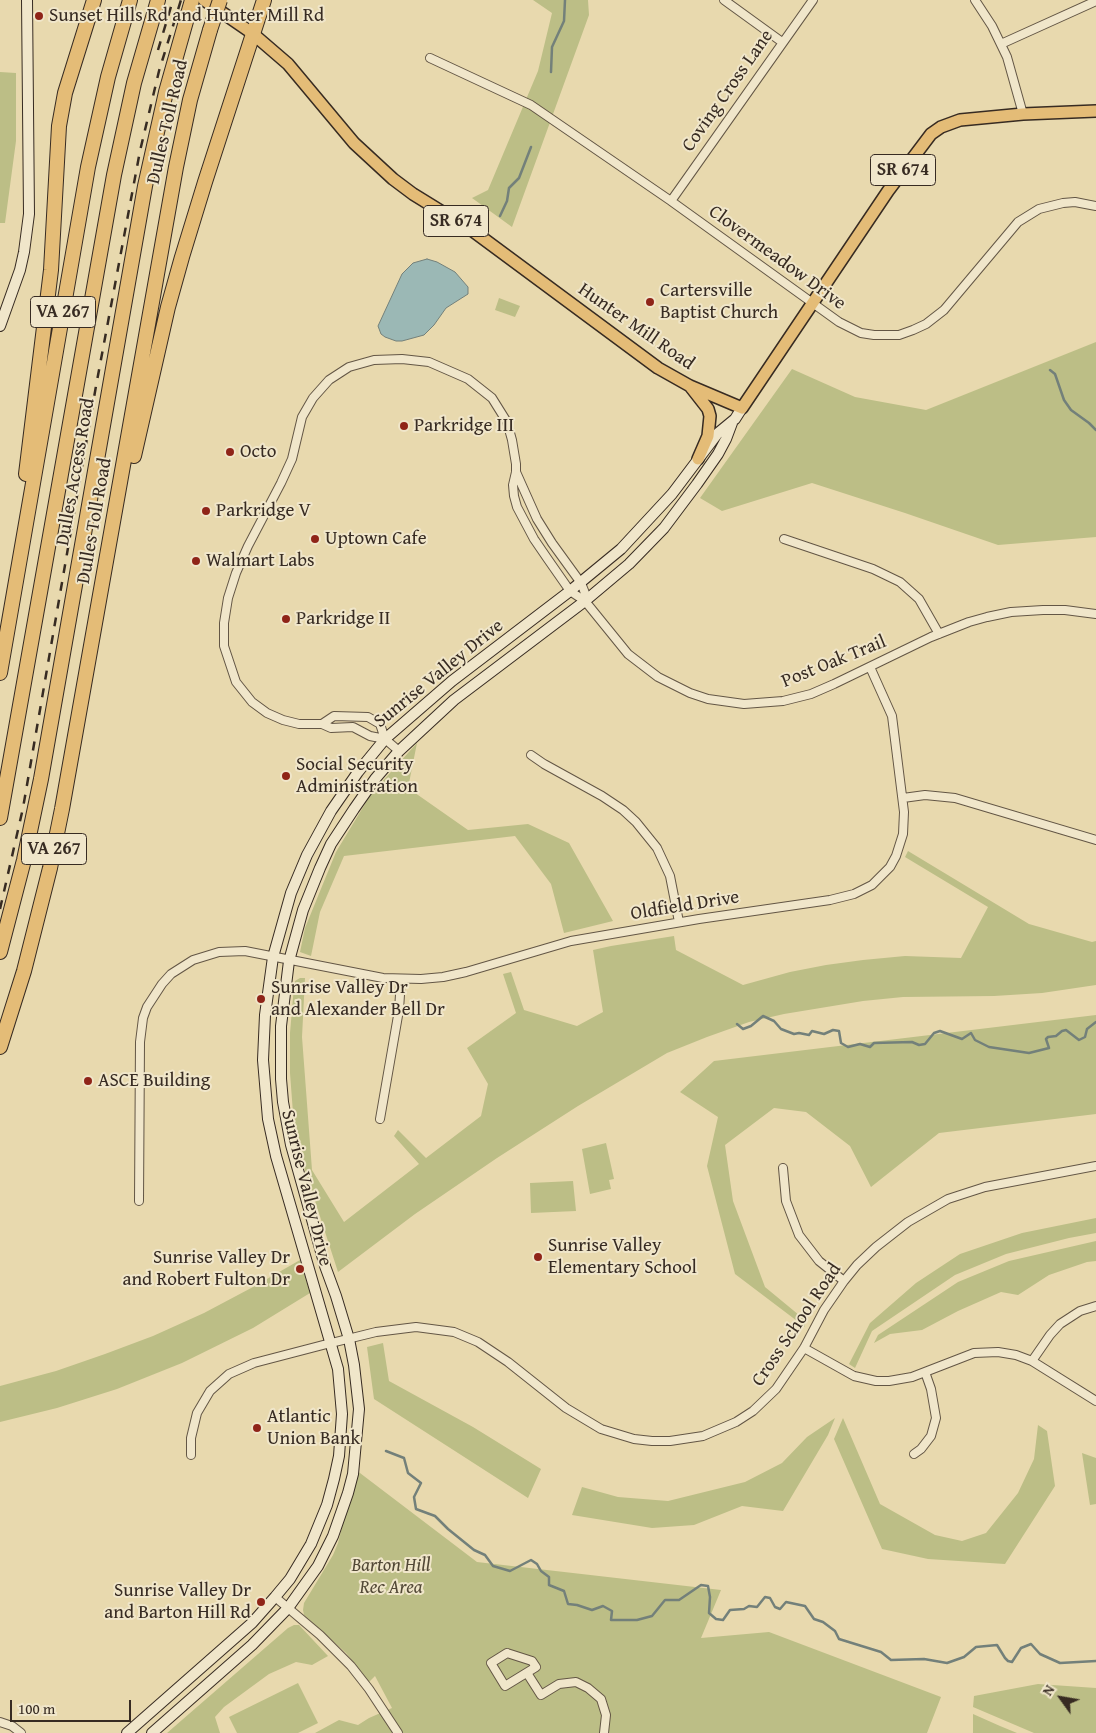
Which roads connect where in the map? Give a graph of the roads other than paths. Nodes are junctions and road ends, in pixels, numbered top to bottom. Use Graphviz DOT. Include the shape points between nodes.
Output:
graph roads {
  1 [pos="28,0"];
  2 [pos="94,0"];
  3 [pos="130,0"];
  4 [pos="158,0"];
  5 [pos="192,0"];
  6 [pos="204,0"];
  7 [pos="220,0"];
  8 [pos="264,0"];
  9 [pos="724,0"];
  10 [pos="813,0"];
  11 [pos="975,0"];
  12 [pos="1096,1"];
  13 [pos="252,34"];
  14 [pos="782,42"];
  15 [pos="1001,44"];
  16 [pos="430,58"];
  17 [pos="1096,111"];
  18 [pos="1023,114"];
  19 [pos="671,201"];
  20 [pos="1096,206"];
  21 [pos="812,303"];
  22 [pos="0,326"];
  23 [pos="690,386"];
  24 [pos="742,408"];
  25 [pos="732,422"];
  26 [pos="698,459"];
  27 [pos="516,472"];
  28 [pos="784,539"];
  29 [pos="581,583"];
  30 [pos="570,592"];
  31 [pos="585,601"];
  32 [pos="98,610"];
  33 [pos="1096,614"];
  34 [pos="8,626"];
  35 [pos="939,634"];
  36 [pos="870,667"];
  37 [pos="0,673"];
  38 [pos="322,724"];
  39 [pos="385,738"];
  40 [pos="399,751"];
  41 [pos="531,756"];
  42 [pos="903,798"];
  43 [pos="0,818"];
  44 [pos="1096,840"];
  45 [pos="679,922"];
  46 [pos="0,952"];
  47 [pos="273,957"];
  48 [pos="289,961"];
  49 [pos="401,979"];
  50 [pos="0,1047"];
  51 [pos="380,1119"];
  52 [pos="1096,1166"];
  53 [pos="783,1168"];
  54 [pos="139,1201"];
  55 [pos="844,1281"];
  56 [pos="1096,1306"];
  57 [pos="349,1339"];
  58 [pos="331,1343"];
  59 [pos="804,1348"];
  60 [pos="1032,1361"];
  61 [pos="924,1372"];
  62 [pos="1096,1401"];
  63 [pos="914,1454"];
  64 [pos="191,1455"];
  65 [pos="276,1597"];
  66 [pos="288,1608"];
  67 [pos="527,1674"];
  68 [pos="0,1722"];
  69 [pos="21,1733"];
  70 [pos="127,1733"];
  71 [pos="152,1733"];
  72 [pos="398,1733"];
  73 [pos="604,1733"];
  1 -- 22 [label="main road" via="29,214 20,270"];
  2 -- 34 [label="highway" via="65,94 59,126 48,302"];
  3 -- 34 [label="highway, VA 267" via="108,77 88,167"];
  4 -- 43 [label="highway, Dulles Access Road" via="132,92 114,175"];
  5 -- 46 [label="highway, Dulles Access Road" via="166,92 145,186 41,779"];
  6 -- 13 [label="main road, Hunter Mill Road / SR 674"];
  7 -- 32 [label="highway, Dulles Toll Road / VA 267, bridge" via="190,100 176,167"];
  8 -- 13 [label="highway"];
  9 -- 14 [label="street"];
  10 -- 14 [label="street, Coving Cross Lane"];
  11 -- 15 [label="street"];
  12 -- 15 [label="street"];
  13 -- 23 [label="main road, Hunter Mill Road / SR 674" via="292,68 354,143 392,178 508,256 651,364"];
  13 -- 32 [label="highway" via="168,307"];
  14 -- 19 [label="street, Coving Cross Lane"];
  15 -- 18 [label="street"];
  16 -- 19 [label="street, Clovermeadow Drive" via="531,105"];
  17 -- 18 [label="main road, SR 674"];
  18 -- 21 [label="main road, SR 674" via="960,120 931,134"];
  19 -- 21 [label="street, Clovermeadow Drive"];
  20 -- 21 [label="street, Clovermeadow Drive" via="1063,203 1028,215 1018,222 944,310 913,330 884,336 861,333"];
  21 -- 24 [label="main road, SR 674"];
  23 -- 24 [label="main road, Hunter Mill Road / SR 674"];
  23 -- 26 [label="main road" via="710,416 708,436"];
  24 -- 25 [label="main road, Sunrise Valley Drive"];
  25 -- 26 [label="main road, Sunrise Valley Drive" via="718,433"];
  25 -- 31 [label="main road, Sunrise Valley Drive" via="710,467 669,521 629,564"];
  26 -- 29 [label="main road, Sunrise Valley Drive" via="672,494 621,549"];
  27 -- 29 [label="street" via="537,518"];
  27 -- 30 [label="street" via="513,485 517,507 534,539"];
  27 -- 38 [label="street" via="507,422 492,398 468,379 429,362 374,360 350,367 329,380 313,398 302,417 292,459 236,573 228,598 224,646 236,682 252,702 283,720"];
  28 -- 35 [label="street" via="900,582 919,599"];
  29 -- 30 [label="main road, Sunrise Valley Drive"];
  29 -- 31 [label="street"];
  30 -- 31 [label="street"];
  30 -- 39 [label="main road, Sunrise Valley Drive" via="452,681"];
  31 -- 36 [label="street, Post Oak Trail" via="615,640 644,667 674,686 708,698 744,704 783,702 811,694"];
  31 -- 40 [label="main road, Sunrise Valley Drive" via="454,700"];
  32 -- 50 [label="highway, Dulles Toll Road / VA 267" via="50,868 24,971"];
  33 -- 35 [label="street, Post Oak Trail" via="1058,610 1011,612 969,622"];
  34 -- 37 [label="highway, VA 267"];
  35 -- 36 [label="street, Post Oak Trail"];
  36 -- 42 [label="street, Oldfield Drive" via="892,716"];
  38 -- 39 [label="street" via="331,728 353,727 370,736"];
  38 -- 39 [label="street" via="334,716 368,717 380,724"];
  39 -- 40 [label="street"];
  39 -- 47 [label="main road, Sunrise Valley Drive" via="345,790 310,848 291,893"];
  40 -- 48 [label="main road, Sunrise Valley Drive" via="364,793 331,844 303,910"];
  41 -- 45 [label="street" via="602,796 636,822 657,848 670,876"];
  42 -- 44 [label="street" via="925,795 955,798"];
  42 -- 45 [label="street, Oldfield Drive" via="903,834 896,856 882,876 863,890 830,900"];
  45 -- 49 [label="street, Oldfield Drive" via="571,941 451,975"];
  47 -- 48 [label="street, Oldfield Drive"];
  47 -- 54 [label="street, Oldfield Drive" via="244,951 205,955 171,974 154,995 143,1018 140,1042"];
  47 -- 58 [label="main road, Sunrise Valley Drive" via="263,1042 268,1119 283,1182"];
  48 -- 49 [label="street, Oldfield Drive"];
  48 -- 57 [label="main road, Sunrise Valley Drive" via="281,1026 283,1102 290,1145"];
  49 -- 51 [label="street" via="399,1010"];
  52 -- 55 [label="street, Cross School Road" via="1003,1182 948,1199 892,1234"];
  53 -- 55 [label="street" via="786,1201 799,1235 819,1261"];
  55 -- 59 [label="street, Cross School Road"];
  56 -- 60 [label="street" via="1080,1311 1060,1324"];
  57 -- 58 [label="street, Cross School Road"];
  57 -- 59 [label="street, Cross School Road" via="416,1327 459,1334 496,1353 590,1424 615,1434 652,1441 703,1436 736,1422 776,1389"];
  57 -- 66 [label="main road, Sunrise Valley Drive" via="359,1409 353,1474 329,1544 308,1582"];
  58 -- 64 [label="street, Cross School Road" via="241,1367 219,1382 197,1413 190,1438"];
  58 -- 65 [label="main road, Sunrise Valley Drive" via="341,1395 341,1432 334,1479 311,1544"];
  59 -- 61 [label="street" via="864,1379 889,1381"];
  60 -- 61 [label="street" via="986,1351"];
  60 -- 62 [label="street"];
  61 -- 63 [label="street" via="931,1388 936,1418 931,1436"];
  65 -- 66 [label="street"];
  65 -- 70 [label="main road, Sunrise Valley Drive" via="252,1623"];
  66 -- 71 [label="main road, Sunrise Valley Drive" via="252,1645"];
  66 -- 72 [label="street" via="351,1666"];
  67 -- 67 [label="street" via="536,1667 532,1661 507,1653 491,1663 505,1686"];
  67 -- 73 [label="street" via="541,1695 559,1684 576,1682 588,1688 600,1698 606,1715"];
  68 -- 69 [label="street"];
}
